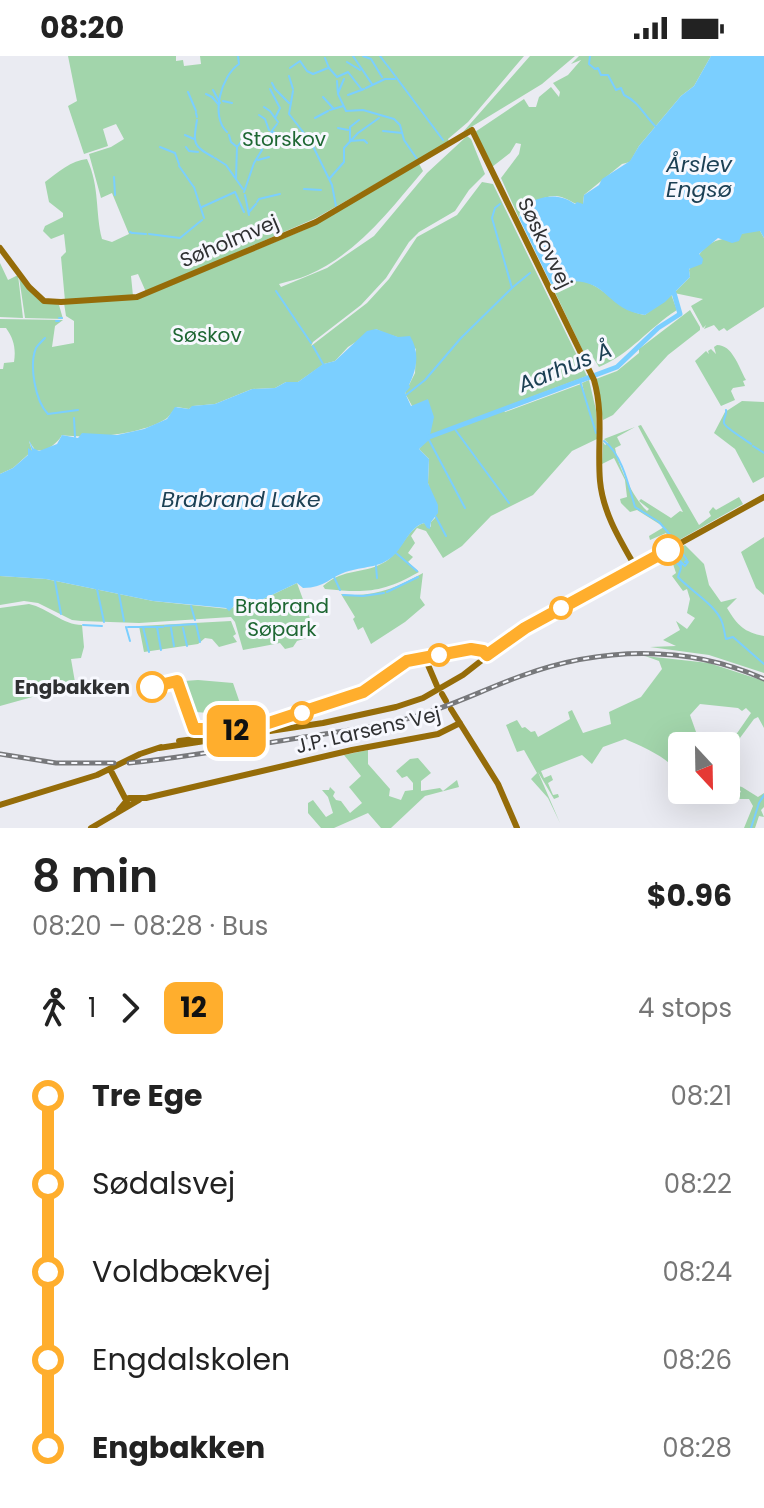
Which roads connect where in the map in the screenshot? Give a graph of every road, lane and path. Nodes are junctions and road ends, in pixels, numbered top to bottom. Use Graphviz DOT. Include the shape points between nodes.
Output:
graph roads {
  1 [pos="472,130"];
  2 [pos="0,248"];
  3 [pos="764,497"];
  4 [pos="636,568"];
  5 [pos="425,658"];
  6 [pos="437,686"];
  7 [pos="451,709"];
  8 [pos="460,723"];
  9 [pos="110,769"];
  10 [pos="129,801"];
  11 [pos="0,805"];
  12 [pos="91,828"];
  13 [pos="517,828"];
  1 -- 2 [label="street, Søholmvej" via="316,222 137,297 44,301"];
  1 -- 4 [label="street, Søskovvej" via="592,375 601,410 605,504"];
  3 -- 4 [label="street"];
  4 -- 9 [label="street" via="512,636 423,698 342,719 191,739"];
  5 -- 6 [label="street"];
  7 -- 8 [label="street"];
  8 -- 10 [label="street, J.P. Larsens Vej" via="438,734"];
  8 -- 13 [label="street" via="508,803"];
  9 -- 10 [label="street"];
  9 -- 11 [label="street"];
  10 -- 12 [label="street"];
}
